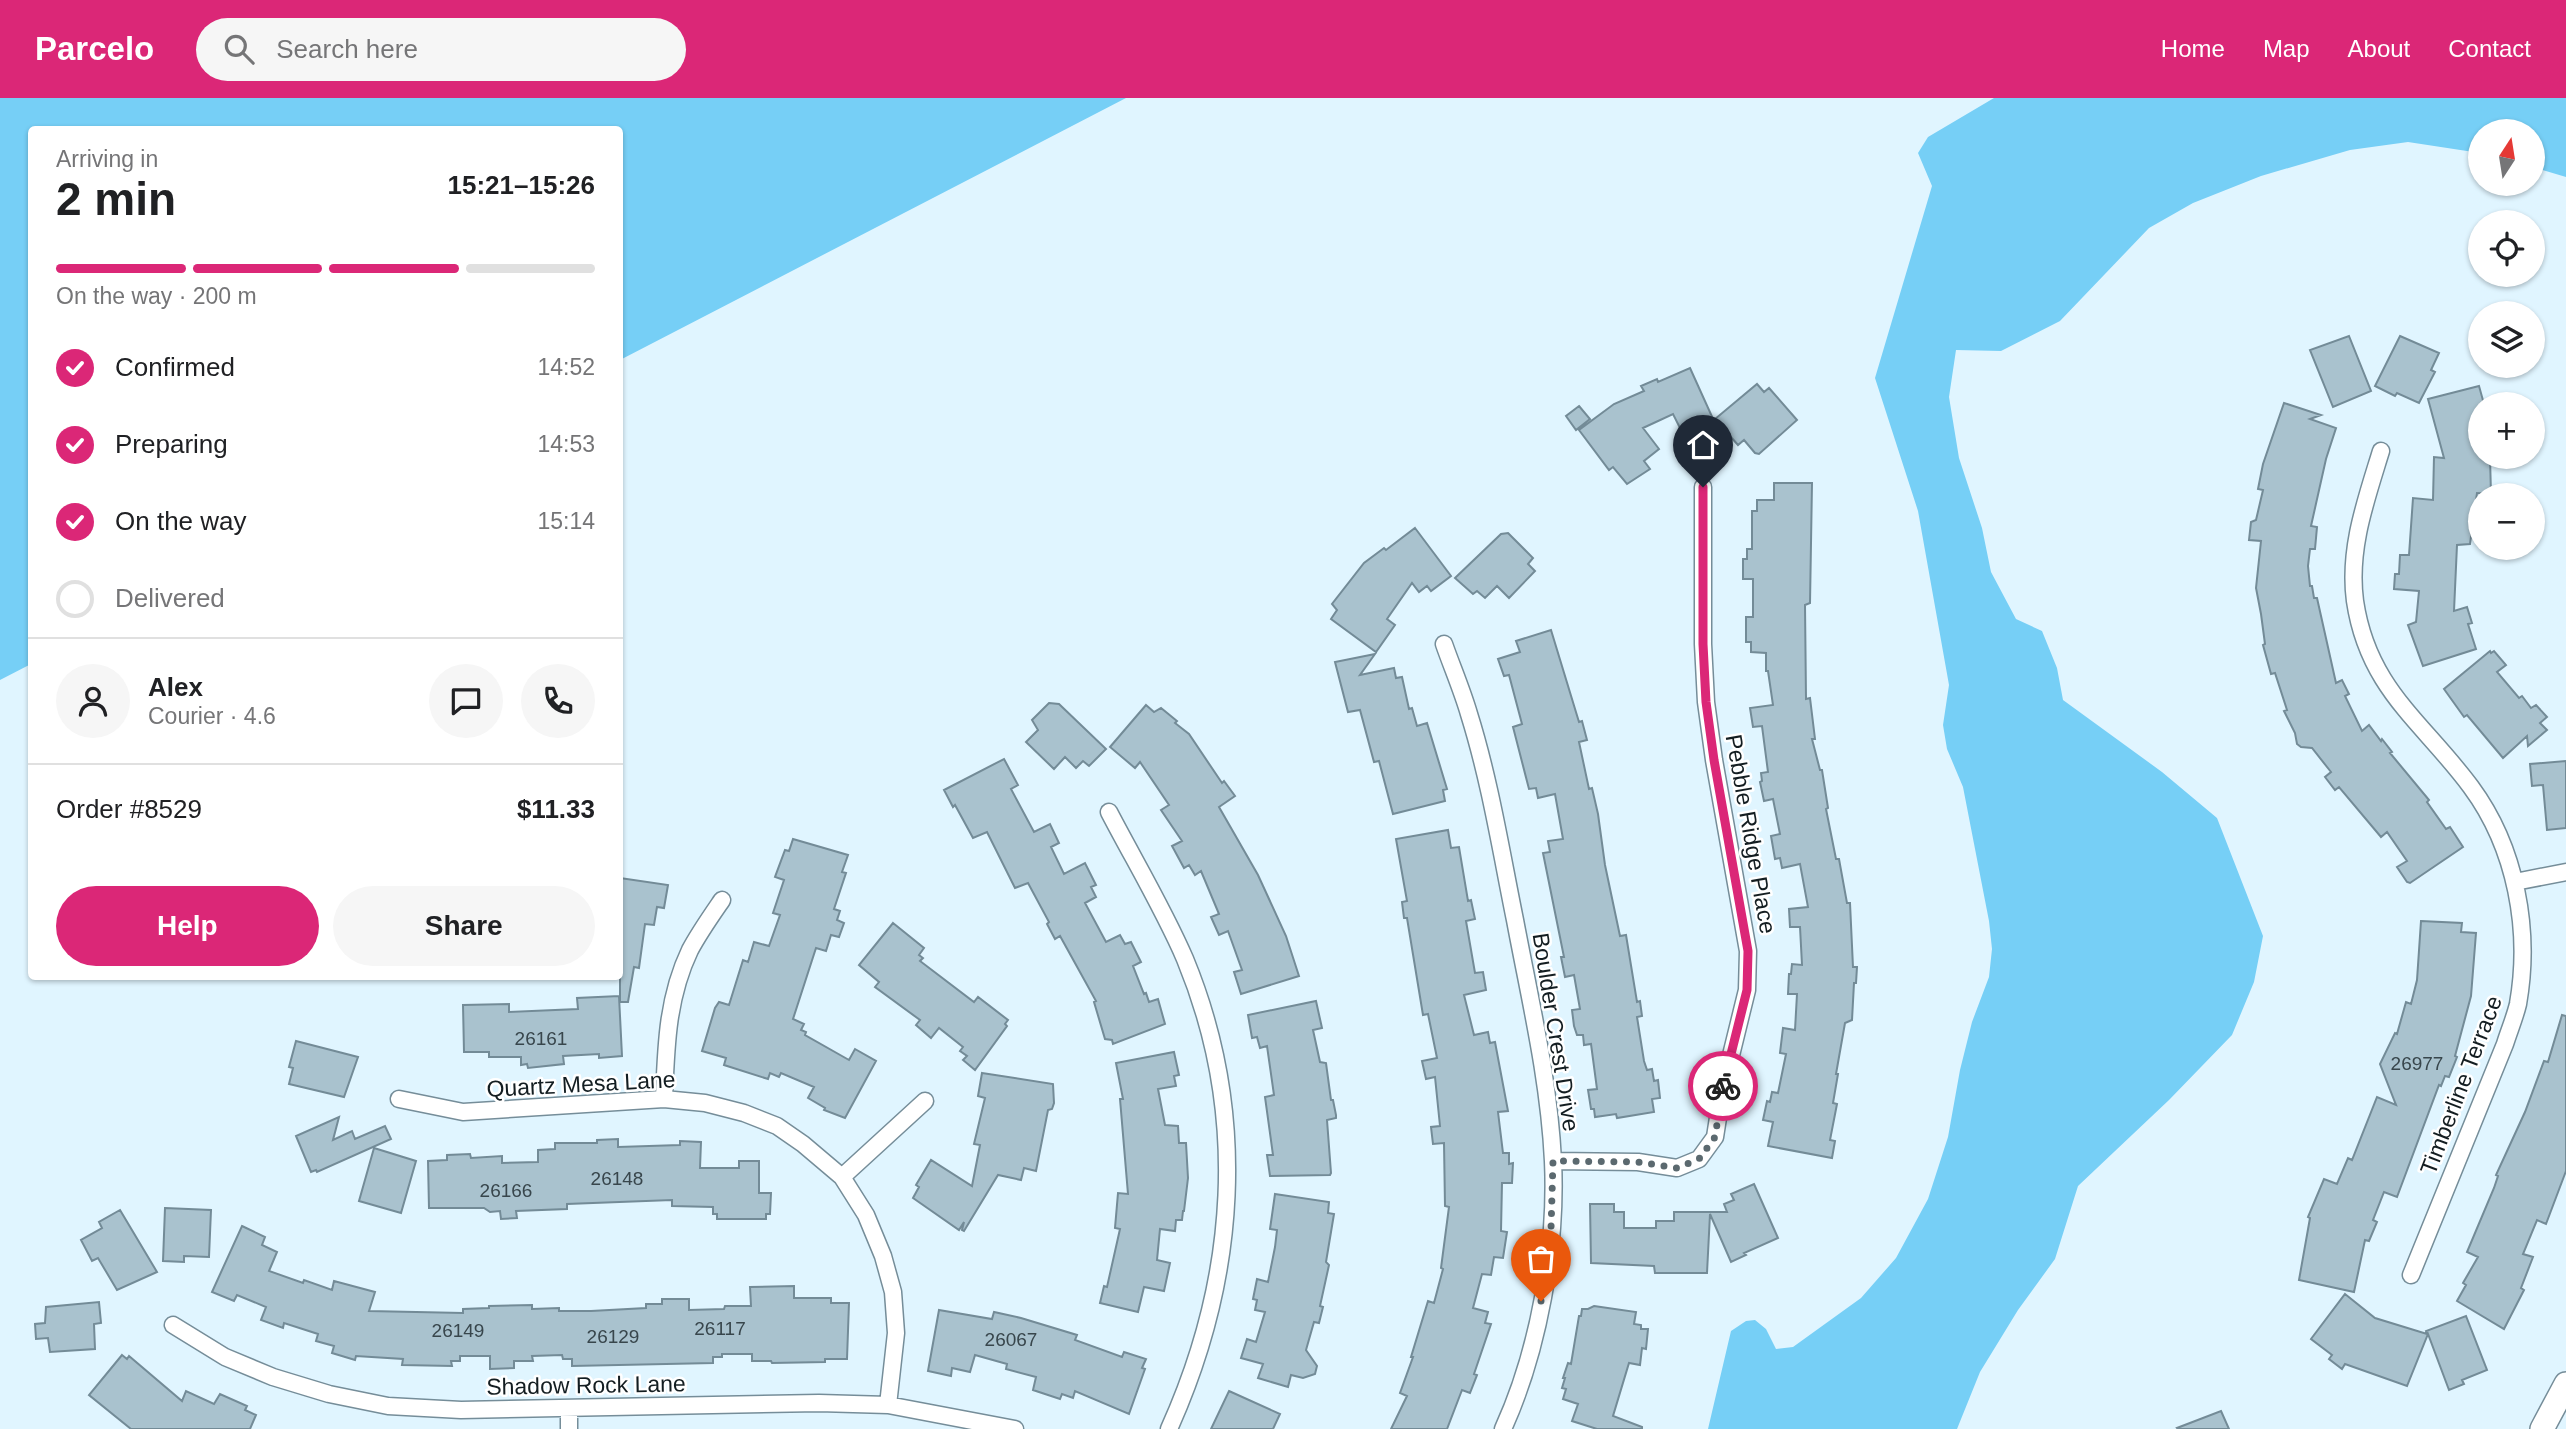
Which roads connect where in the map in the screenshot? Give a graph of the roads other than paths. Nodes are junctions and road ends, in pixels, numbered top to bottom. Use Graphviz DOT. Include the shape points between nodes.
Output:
graph roads {
  1 [pos="2381,451"];
  2 [pos="1703,487"];
  3 [pos="1444,644"];
  4 [pos="1109,812"];
  5 [pos="2566,872"];
  6 [pos="2515,882"];
  7 [pos="722,900"];
  8 [pos="399,1098"];
  9 [pos="664,1099"];
  10 [pos="925,1101"];
  11 [pos="1553,1161"];
  12 [pos="842,1177"];
  13 [pos="2411,1275"];
  14 [pos="173,1325"];
  15 [pos="2566,1384"];
  16 [pos="888,1405"];
  17 [pos="569,1409"];
  18 [pos="569,1429"];
  19 [pos="1015,1429"];
  20 [pos="1168,1429"];
  21 [pos="1503,1429"];
  22 [pos="2542,1429"];
  1 -- 6 [label="street, Timberline Terrace" via="2360,519 2354,558 2355,601 2365,641 2381,678 2490,816"];
  2 -- 11 [label="street, Pebble Ridge Place" via="1706,702 1748,951 1747,990 1715,1137 1699,1159 1677,1168 1638,1162"];
  3 -- 11 [label="street, Boulder Crest Drive" via="1488,783 1544,1066"];
  4 -- 20 [label="street" via="1184,958 1205,1022 1226,1123 1228,1196 1215,1294 1202,1344"];
  5 -- 6 [label="street"];
  6 -- 13 [label="street, Timberline Terrace" via="2522,970 2517,1007"];
  7 -- 9 [label="street" via="691,948 678,979 670,1007"];
  8 -- 9 [label="street, Quartz Mesa Lane" via="463,1112"];
  9 -- 12 [label="street, Quartz Mesa Lane" via="705,1103 777,1126"];
  10 -- 12 [label="street"];
  11 -- 21 [label="street, Boulder Crest Drive" via="1546,1278 1532,1345"];
  12 -- 16 [label="street, Quartz Mesa Lane" via="866,1215 893,1292 896,1333"];
  14 -- 17 [label="street, Shadow Rock Lane" via="225,1357 329,1394 388,1406"];
  15 -- 22 [label="street"];
  16 -- 17 [label="street, Shadow Rock Lane"];
  16 -- 19 [label="street, Shadow Rock Lane"];
  17 -- 18 [label="street"];
}
